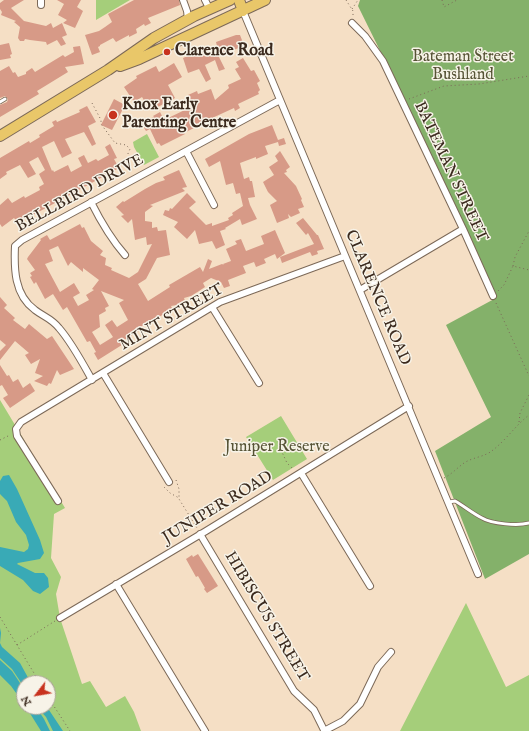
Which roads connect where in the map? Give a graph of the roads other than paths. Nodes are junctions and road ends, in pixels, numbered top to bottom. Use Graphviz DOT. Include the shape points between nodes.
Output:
graph roads {
  1 [pos="183,0"];
  2 [pos="230,0"];
  3 [pos="239,0"];
  4 [pos="265,0"];
  5 [pos="207,4"];
  6 [pos="243,10"];
  7 [pos="188,19"];
  8 [pos="216,23"];
  9 [pos="352,23"];
  10 [pos="108,70"];
  11 [pos="4,99"];
  12 [pos="280,100"];
  13 [pos="0,102"];
  14 [pos="0,136"];
  15 [pos="186,151"];
  16 [pos="91,202"];
  17 [pos="214,205"];
  18 [pos="463,229"];
  19 [pos="126,255"];
  20 [pos="345,256"];
  21 [pos="360,290"];
  22 [pos="493,296"];
  23 [pos="212,307"];
  24 [pos="103,373"];
  25 [pos="92,380"];
  26 [pos="259,383"];
  27 [pos="409,406"];
  28 [pos="301,473"];
  29 [pos="172,481"];
  30 [pos="58,501"];
  31 [pos="450,502"];
  32 [pos="529,523"];
  33 [pos="200,534"];
  34 [pos="478,574"];
  35 [pos="116,584"];
  36 [pos="370,586"];
  37 [pos="60,618"];
  38 [pos="391,652"];
  39 [pos="205,731"];
  40 [pos="324,731"];
  1 -- 7 [label="street"];
  2 -- 5 [label="main road"];
  3 -- 6 [label="main road"];
  4 -- 6 [label="main road"];
  5 -- 7 [label="main road"];
  5 -- 8 [label="main road"];
  6 -- 8 [label="main road"];
  6 -- 12 [label="street, CLARENCE ROAD"];
  7 -- 10 [label="main road" via="154,38"];
  8 -- 10 [label="main road" via="139,59"];
  9 -- 18 [label="street, BATEMAN STREET" via="383,61"];
  10 -- 14 [label="main road"];
  11 -- 13 [label="lane"];
  12 -- 15 [label="street, BELLBIRD DRIVE"];
  12 -- 20 [label="street, CLARENCE ROAD"];
  15 -- 16 [label="street, BELLBIRD DRIVE"];
  15 -- 17 [label="street"];
  16 -- 19 [label="street" via="104,229"];
  16 -- 25 [label="street, BELLBIRD DRIVE" via="22,240 15,246 14,258 16,279 21,294 34,309 53,320 64,332"];
  18 -- 21 [label="street"];
  18 -- 22 [label="street, BATEMAN STREET"];
  20 -- 21 [label="street, CLARENCE ROAD"];
  20 -- 23 [label="street, MINT STREET"];
  21 -- 27 [label="street, CLARENCE ROAD"];
  23 -- 24 [label="street, MINT STREET"];
  23 -- 26 [label="street"];
  24 -- 25 [label="street, MINT STREET"];
  24 -- 29 [label="street"];
  25 -- 30 [label="street, MINT STREET" via="21,422 16,429 17,436"];
  27 -- 28 [label="street, JUNIPER ROAD"];
  27 -- 31 [label="street, CLARENCE ROAD"];
  28 -- 33 [label="street, JUNIPER ROAD"];
  28 -- 36 [label="street"];
  31 -- 32 [label="lane" via="455,501 483,519 493,522"];
  31 -- 34 [label="street, CLARENCE ROAD"];
  33 -- 35 [label="street, JUNIPER ROAD"];
  33 -- 40 [label="street, HIBISCUS STREET" via="294,691 314,710"];
  35 -- 37 [label="street, JUNIPER ROAD"];
  35 -- 39 [label="street"];
  38 -- 40 [label="street" via="378,667 360,704 343,721"];
}
